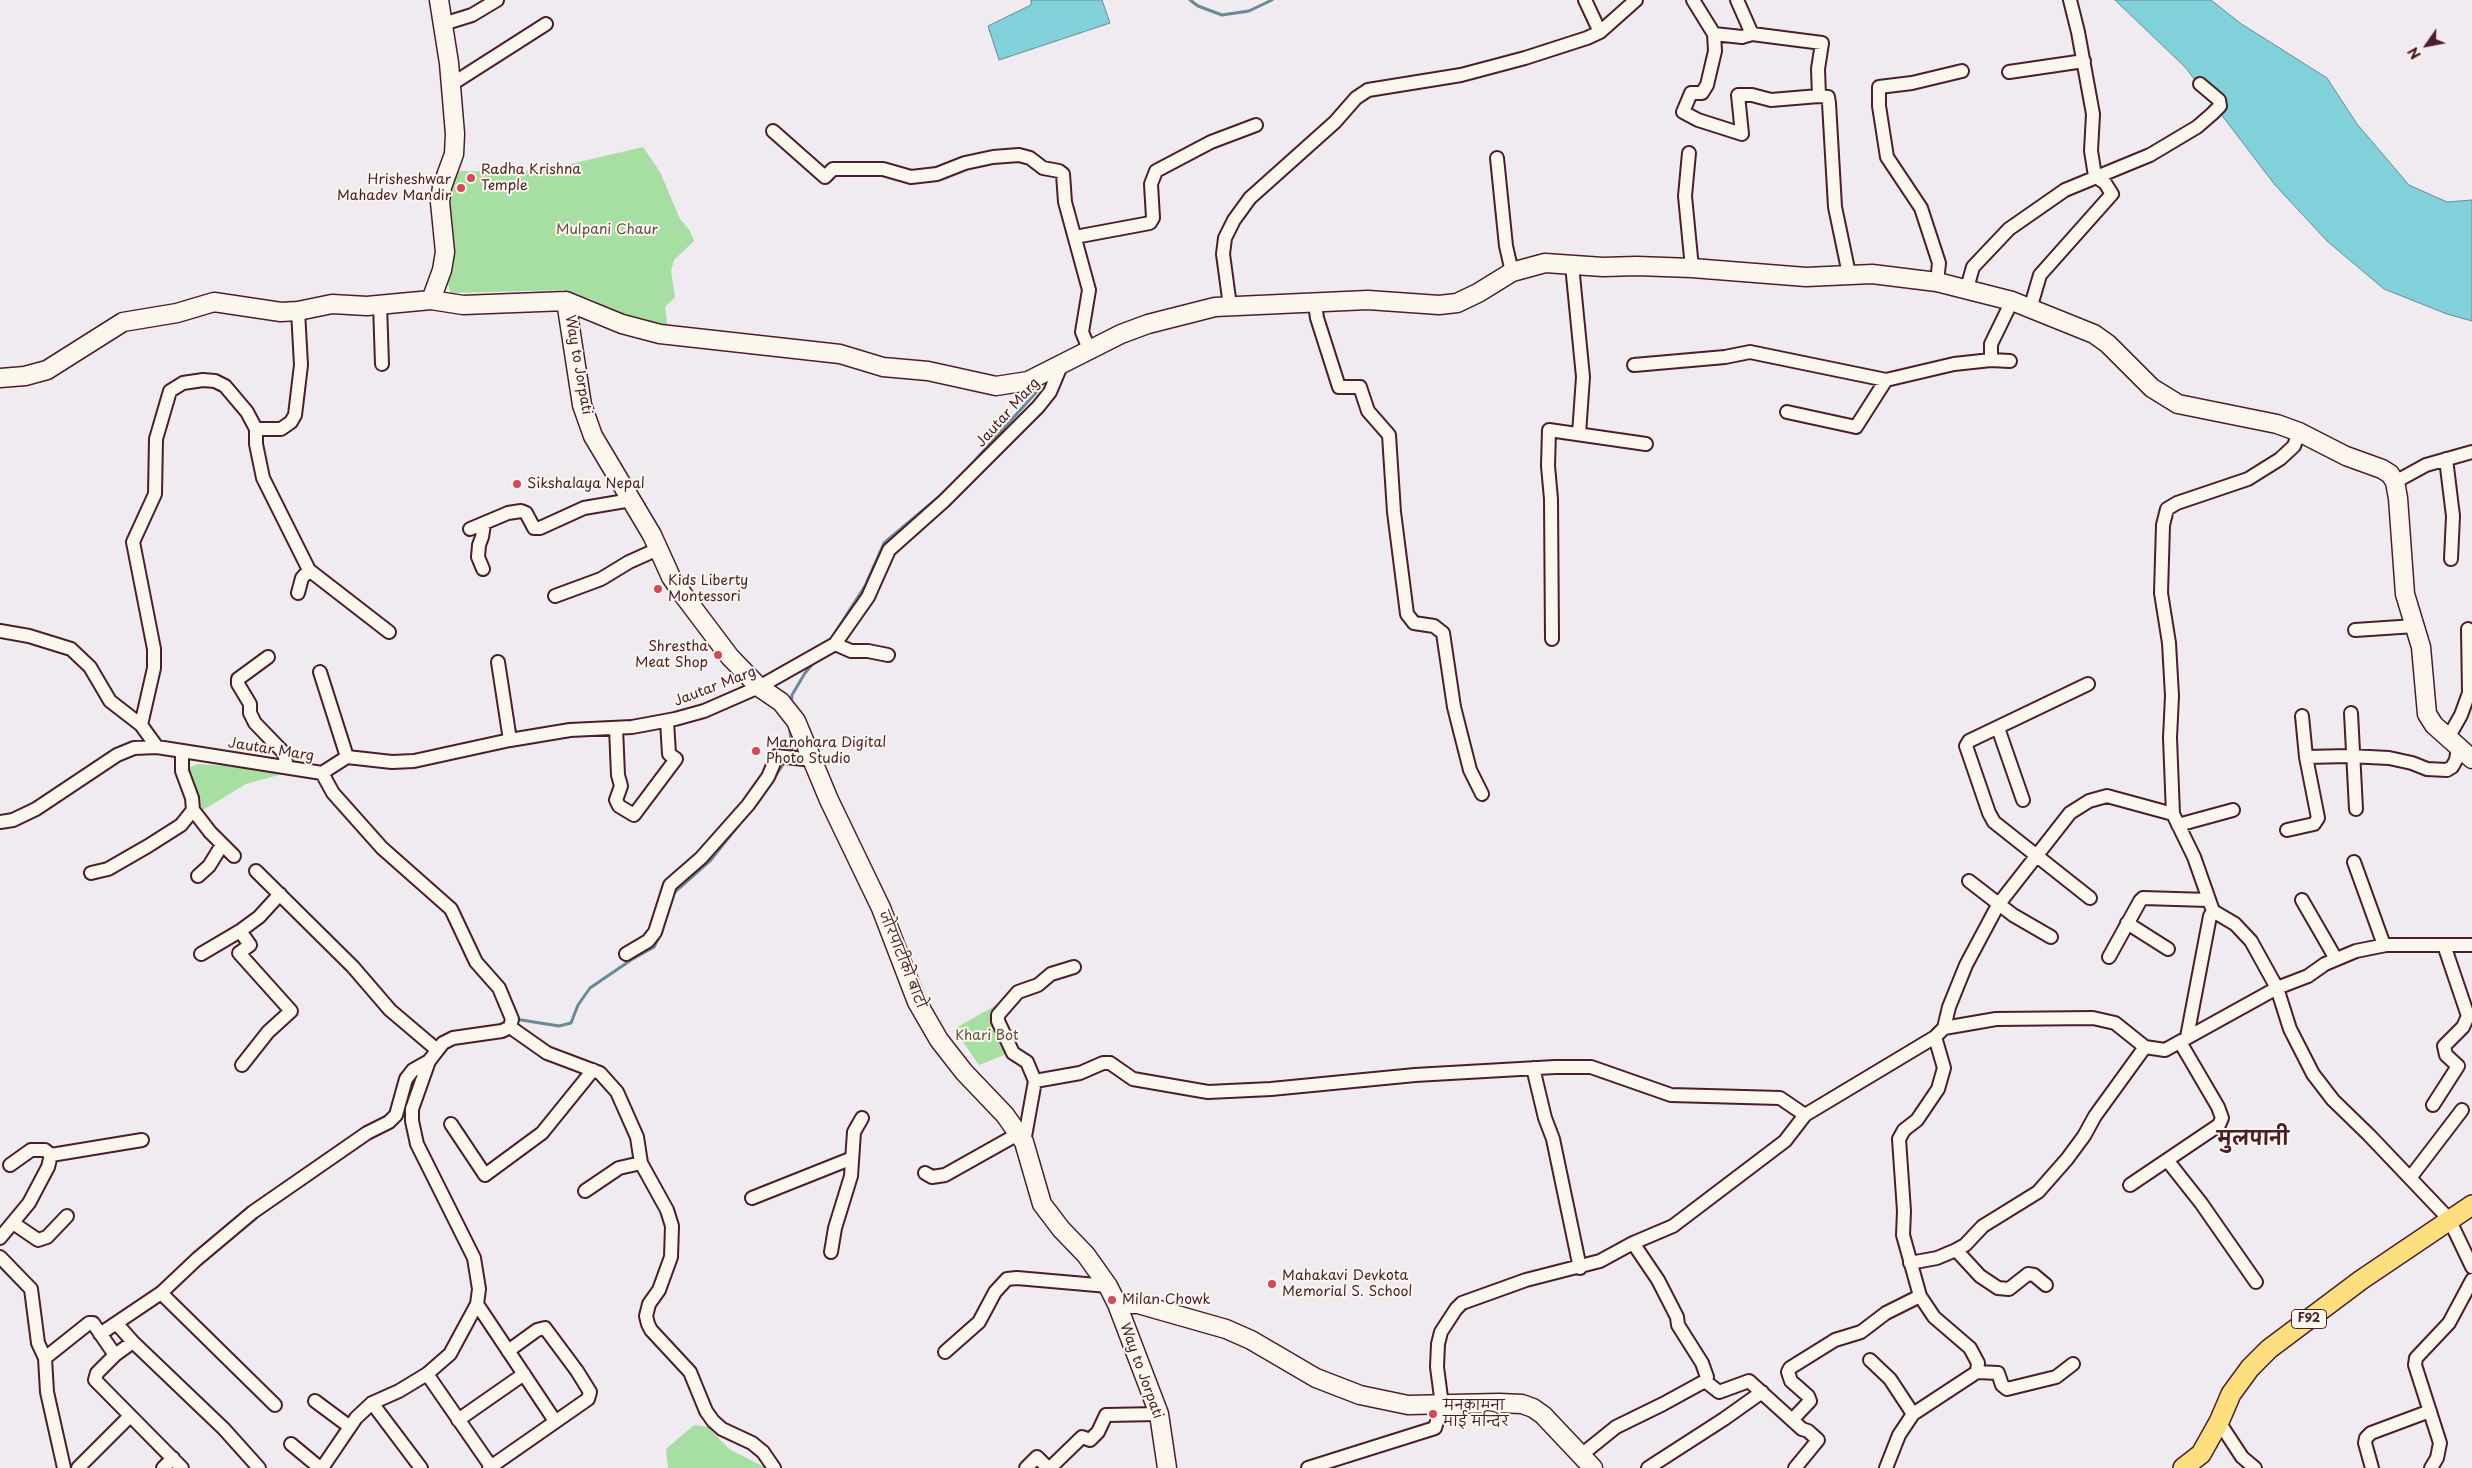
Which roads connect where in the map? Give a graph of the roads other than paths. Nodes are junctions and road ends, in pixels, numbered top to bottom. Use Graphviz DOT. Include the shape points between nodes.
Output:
graph roads {
  1 [pos="439,0"];
  2 [pos="497,0"];
  3 [pos="1585,0"];
  4 [pos="1636,0"];
  5 [pos="1693,0"];
  6 [pos="1737,0"];
  7 [pos="2070,0"];
  8 [pos="443,24"];
  9 [pos="546,24"];
  10 [pos="1600,32"];
  11 [pos="1714,34"];
  12 [pos="1752,34"];
  13 [pos="2084,61"];
  14 [pos="1962,71"];
  15 [pos="2009,72"];
  16 [pos="452,84"];
  17 [pos="2200,84"];
  18 [pos="1819,96"];
  19 [pos="1256,125"];
  20 [pos="773,131"];
  21 [pos="1689,153"];
  22 [pos="1497,158"];
  23 [pos="2095,176"];
  24 [pos="1075,237"];
  25 [pos="1572,265"];
  26 [pos="1692,268"];
  27 [pos="1512,272"];
  28 [pos="1849,274"];
  29 [pos="1937,282"];
  30 [pos="1967,288"];
  31 [pos="431,300"];
  32 [pos="566,301"];
  33 [pos="2012,301"];
  34 [pos="380,304"];
  35 [pos="1315,304"];
  36 [pos="1230,306"];
  37 [pos="2030,309"];
  38 [pos="298,311"];
  39 [pos="1089,349"];
  40 [pos="1991,360"];
  41 [pos="2010,362"];
  42 [pos="382,364"];
  43 [pos="1634,365"];
  44 [pos="1061,366"];
  45 [pos="0,378"];
  46 [pos="1886,380"];
  47 [pos="1788,412"];
  48 [pos="256,429"];
  49 [pos="2299,432"];
  50 [pos="1579,434"];
  51 [pos="1646,444"];
  52 [pos="2472,452"];
  53 [pos="2446,459"];
  54 [pos="2395,482"];
  55 [pos="631,500"];
  56 [pos="484,524"];
  57 [pos="470,529"];
  58 [pos="658,549"];
  59 [pos="2451,559"];
  60 [pos="483,569"];
  61 [pos="309,570"];
  62 [pos="298,592"];
  63 [pos="555,596"];
  64 [pos="2415,626"];
  65 [pos="2468,629"];
  66 [pos="2355,630"];
  67 [pos="0,631"];
  68 [pos="389,632"];
  69 [pos="1552,639"];
  70 [pos="835,644"];
  71 [pos="888,655"];
  72 [pos="268,657"];
  73 [pos="498,662"];
  74 [pos="320,672"];
  75 [pos="2470,681"];
  76 [pos="2088,684"];
  77 [pos="759,687"];
  78 [pos="2351,713"];
  79 [pos="2302,716"];
  80 [pos="667,721"];
  81 [pos="796,721"];
  82 [pos="141,725"];
  83 [pos="616,728"];
  84 [pos="1998,728"];
  85 [pos="510,740"];
  86 [pos="2453,742"];
  87 [pos="157,747"];
  88 [pos="182,752"];
  89 [pos="2352,756"];
  90 [pos="347,757"];
  91 [pos="2306,757"];
  92 [pos="2472,759"];
  93 [pos="813,760"];
  94 [pos="286,767"];
  95 [pos="322,773"];
  96 [pos="1482,794"];
  97 [pos="2023,800"];
  98 [pos="2356,808"];
  99 [pos="193,810"];
  100 [pos="2233,810"];
  101 [pos="2176,819"];
  102 [pos="0,822"];
  103 [pos="2287,830"];
  104 [pos="222,845"];
  105 [pos="234,856"];
  106 [pos="2035,856"];
  107 [pos="2354,862"];
  108 [pos="256,871"];
  109 [pos="91,873"];
  110 [pos="198,876"];
  111 [pos="1969,881"];
  112 [pos="280,894"];
  113 [pos="2090,898"];
  114 [pos="2302,900"];
  115 [pos="1998,905"];
  116 [pos="2211,906"];
  117 [pos="2127,923"];
  118 [pos="240,931"];
  119 [pos="2050,937"];
  120 [pos="2384,945"];
  121 [pos="2444,945"];
  122 [pos="2472,945"];
  123 [pos="2168,949"];
  124 [pos="201,954"];
  125 [pos="626,954"];
  126 [pos="2108,957"];
  127 [pos="2336,960"];
  128 [pos="1074,967"];
  129 [pos="2277,988"];
  130 [pos="510,1027"];
  131 [pos="1939,1032"];
  132 [pos="2184,1040"];
  133 [pos="2145,1047"];
  134 [pos="436,1049"];
  135 [pos="429,1060"];
  136 [pos="242,1065"];
  137 [pos="1533,1068"];
  138 [pos="592,1070"];
  139 [pos="1035,1081"];
  140 [pos="2433,1105"];
  141 [pos="2462,1110"];
  142 [pos="1805,1115"];
  143 [pos="862,1118"];
  144 [pos="451,1124"];
  145 [pos="1021,1138"];
  146 [pos="142,1140"];
  147 [pos="51,1156"];
  148 [pos="850,1159"];
  149 [pos="2167,1160"];
  150 [pos="641,1163"];
  151 [pos="10,1165"];
  152 [pos="925,1173"];
  153 [pos="2410,1178"];
  154 [pos="2130,1185"];
  155 [pos="585,1191"];
  156 [pos="752,1198"];
  157 [pos="2472,1205"];
  158 [pos="67,1216"];
  159 [pos="2449,1220"];
  160 [pos="13,1223"];
  161 [pos="0,1238"];
  162 [pos="1633,1244"];
  163 [pos="1956,1250"];
  164 [pos="831,1252"];
  165 [pos="0,1257"];
  166 [pos="1910,1263"];
  167 [pos="2472,1267"];
  168 [pos="1580,1268"];
  169 [pos="2472,1280"];
  170 [pos="2256,1282"];
  171 [pos="2046,1285"];
  172 [pos="1108,1286"];
  173 [pos="161,1292"];
  174 [pos="1920,1296"];
  175 [pos="477,1304"];
  176 [pos="1117,1304"];
  177 [pos="117,1324"];
  178 [pos="100,1334"];
  179 [pos="133,1342"];
  180 [pos="508,1351"];
  181 [pos="945,1352"];
  182 [pos="115,1354"];
  183 [pos="45,1358"];
  184 [pos="1870,1360"];
  185 [pos="2072,1364"];
  186 [pos="1977,1372"];
  187 [pos="427,1374"];
  188 [pos="524,1374"];
  189 [pos="1705,1380"];
  190 [pos="1762,1392"];
  191 [pos="315,1401"];
  192 [pos="372,1402"];
  193 [pos="275,1405"];
  194 [pos="1442,1405"];
  195 [pos="2430,1411"];
  196 [pos="1159,1414"];
  197 [pos="1913,1414"];
  198 [pos="130,1416"];
  199 [pos="1793,1419"];
  200 [pos="458,1420"];
  201 [pos="555,1421"];
  202 [pos="2219,1422"];
  203 [pos="350,1427"];
  204 [pos="291,1444"];
  205 [pos="172,1458"];
  206 [pos="1587,1462"];
  207 [pos="64,1468"];
  208 [pos="78,1468"];
  209 [pos="163,1468"];
  210 [pos="182,1468"];
  211 [pos="259,1468"];
  212 [pos="321,1468"];
  213 [pos="421,1468"];
  214 [pos="490,1468"];
  215 [pos="774,1468"];
  216 [pos="1026,1468"];
  217 [pos="1049,1468"];
  218 [pos="1167,1468"];
  219 [pos="1308,1468"];
  220 [pos="1648,1468"];
  221 [pos="1795,1468"];
  222 [pos="1886,1468"];
  223 [pos="2183,1468"];
  224 [pos="2255,1468"];
  225 [pos="2372,1468"];
  226 [pos="2431,1468"];
  1 -- 8 [label="street"];
  2 -- 8 [label="street" via="472,15"];
  3 -- 10 [label="street"];
  4 -- 10 [label="street"];
  5 -- 11 [label="street"];
  6 -- 12 [label="street"];
  7 -- 13 [label="street"];
  8 -- 16 [label="street"];
  9 -- 16 [label="street"];
  10 -- 36 [label="street" via="1507,63 1441,80 1368,90 1356,98 1335,122 1250,198 1234,220 1224,238 1222,254"];
  11 -- 12 [label="street" via="1742,37"];
  11 -- 18 [label="street" via="1715,50 1707,86 1702,92 1692,93 1683,112 1742,134 1738,96 1752,95 1771,100"];
  12 -- 18 [label="street" via="1822,43 1818,69"];
  13 -- 15 [label="street"];
  13 -- 23 [label="street" via="2093,114 2091,151"];
  14 -- 29 [label="street" via="1879,87 1887,157 1921,208 1939,263"];
  16 -- 31 [label="street" via="454,154 440,202 445,252"];
  17 -- 23 [label="street" via="2218,100 2220,106 2212,114 2197,127 2150,155"];
  18 -- 28 [label="street" via="1828,97 1830,103 1835,206"];
  19 -- 24 [label="street" via="1211,142 1156,171 1151,184 1153,218 1150,223"];
  20 -- 24 [label="street" via="825,177 833,169 883,169 911,177 937,174 993,157 1019,155 1030,158 1043,168 1063,174 1065,202"];
  21 -- 26 [label="street" via="1685,196"];
  22 -- 27 [label="street" via="1506,246"];
  23 -- 30 [label="street" via="2065,190 2009,229 1973,268"];
  23 -- 37 [label="street" via="2112,194 2040,275"];
  24 -- 39 [label="street" via="1090,290 1082,332"];
  25 -- 26 [label="street"];
  25 -- 27 [label="street" via="1544,263"];
  25 -- 50 [label="street" via="1583,377"];
  26 -- 28 [label="street" via="1806,277"];
  27 -- 35 [label="street" via="1457,303 1439,305 1368,300"];
  28 -- 29 [label="street"];
  29 -- 30 [label="street"];
  30 -- 33 [label="street"];
  31 -- 32 [label="street" via="463,305"];
  31 -- 34 [label="street"];
  32 -- 44 [label="street" via="622,324 660,334 840,354 883,367 928,371 996,386 1028,381"];
  32 -- 55 [label="street, Way to Jorpati" via="582,405 593,436"];
  33 -- 37 [label="street"];
  33 -- 40 [label="street" via="1990,344"];
  34 -- 38 [label="street" via="332,304"];
  34 -- 42 [label="street"];
  35 -- 36 [label="street"];
  35 -- 96 [label="street" via="1339,387 1360,387 1368,411 1389,435 1394,512 1407,614 1414,623 1434,626 1443,633 1454,707 1470,770"];
  36 -- 39 [label="street" via="1148,324"];
  37 -- 49 [label="street" via="2094,334 2165,398 2185,406 2277,424"];
  38 -- 45 [label="street" via="214,302 177,313 129,320 47,370"];
  38 -- 48 [label="street" via="301,365 295,415 281,429"];
  39 -- 44 [label="street"];
  40 -- 41 [label="street"];
  40 -- 46 [label="street" via="1954,364"];
  43 -- 46 [label="street" via="1750,352"];
  44 -- 70 [label="street, Jautar Marg" via="1050,392 1038,407 950,495 888,550 868,597"];
  46 -- 47 [label="street" via="1856,427"];
  48 -- 61 [label="street" via="263,478"];
  48 -- 82 [label="street" via="247,412 225,386 214,381 183,383 170,391 156,439 155,494 133,542 154,649 152,679"];
  49 -- 54 [label="street" via="2346,456 2382,469"];
  49 -- 101 [label="street" via="2294,446 2248,480 2176,503 2167,509 2163,524 2161,592 2169,643 2170,738"];
  50 -- 51 [label="street"];
  50 -- 69 [label="street" via="1549,430"];
  52 -- 53 [label="street"];
  53 -- 54 [label="street" via="2426,465"];
  53 -- 59 [label="street" via="2453,516"];
  54 -- 64 [label="street" via="2402,574"];
  55 -- 56 [label="street" via="584,508 540,528 534,528 526,513 521,511"];
  55 -- 58 [label="street, Way to Jorpati"];
  56 -- 57 [label="street"];
  56 -- 60 [label="street" via="478,551"];
  58 -- 63 [label="street" via="601,579"];
  58 -- 77 [label="street, Way to Jorpati" via="684,596 730,656"];
  61 -- 62 [label="street" via="302,578"];
  61 -- 68 [label="street"];
  64 -- 66 [label="street"];
  64 -- 86 [label="street" via="2421,647 2427,714"];
  65 -- 75 [label="street"];
  67 -- 82 [label="street" via="71,649 90,667 114,704"];
  70 -- 71 [label="street" via="851,651"];
  70 -- 77 [label="street, Jautar Marg"];
  72 -- 94 [label="street" via="238,679 238,684 250,704 250,713 256,723 284,753"];
  73 -- 85 [label="street"];
  74 -- 90 [label="street"];
  75 -- 86 [label="street"];
  76 -- 84 [label="street"];
  77 -- 80 [label="street, Jautar Marg" via="704,711"];
  77 -- 81 [label="street, Way to Jorpati" via="781,702"];
  78 -- 89 [label="street"];
  79 -- 91 [label="street"];
  80 -- 83 [label="street, Jautar Marg"];
  80 -- 83 [label="street" via="669,754 676,759 634,815 619,806 616,800 621,786"];
  81 -- 93 [label="street, जोरपाटीको बाटो"];
  82 -- 87 [label="street"];
  83 -- 85 [label="street, Jautar Marg" via="570,730"];
  84 -- 97 [label="street"];
  84 -- 106 [label="street" via="1969,741 1966,746 1994,822"];
  85 -- 90 [label="street, Jautar Marg" via="414,761"];
  86 -- 89 [label="street" via="2456,760 2447,770 2427,769 2389,758"];
  86 -- 92 [label="street"];
  87 -- 88 [label="street, Jautar Marg"];
  87 -- 102 [label="street, Jautar Marg" via="134,748 117,756 36,808"];
  88 -- 94 [label="street, Jautar Marg"];
  88 -- 99 [label="street" via="182,771"];
  89 -- 91 [label="street"];
  89 -- 98 [label="street"];
  90 -- 95 [label="street, Jautar Marg"];
  91 -- 103 [label="street" via="2318,818 2314,824"];
  93 -- 125 [label="street" via="788,756 774,759 768,777 725,832 670,885 655,932 648,941"];
  93 -- 145 [label="street, जोरपाटीको बाटो" via="828,800 881,908 916,1002 949,1053 1005,1115"];
  94 -- 95 [label="street, Jautar Marg"];
  95 -- 130 [label="street" via="332,793 382,848 451,909 470,952 499,988 512,1018"];
  99 -- 104 [label="street"];
  99 -- 109 [label="street" via="181,825 156,841 108,869"];
  100 -- 101 [label="street"];
  101 -- 106 [label="street" via="2107,796 2089,801 2070,813"];
  101 -- 116 [label="street" via="2194,857"];
  104 -- 105 [label="street"];
  104 -- 110 [label="street" via="209,866"];
  106 -- 113 [label="street"];
  106 -- 115 [label="street"];
  107 -- 120 [label="street"];
  108 -- 112 [label="street"];
  111 -- 115 [label="street"];
  112 -- 118 [label="street" via="260,917"];
  112 -- 134 [label="street" via="353,967 390,1010"];
  114 -- 127 [label="street"];
  115 -- 119 [label="street"];
  115 -- 131 [label="street" via="1966,965"];
  116 -- 117 [label="street" via="2144,898"];
  116 -- 129 [label="street" via="2247,936"];
  116 -- 132 [label="street"];
  117 -- 123 [label="street"];
  117 -- 126 [label="street"];
  118 -- 124 [label="street"];
  118 -- 136 [label="street" via="250,945 239,953 291,1011 268,1032"];
  120 -- 121 [label="street"];
  120 -- 127 [label="street" via="2356,951"];
  121 -- 122 [label="street"];
  121 -- 140 [label="street" via="2468,1016 2463,1027 2444,1046 2446,1055 2458,1066"];
  127 -- 129 [label="street"];
  128 -- 139 [label="street" via="1051,974 1038,985 1018,992 998,1015 1012,1052 1026,1062"];
  129 -- 132 [label="street"];
  129 -- 153 [label="street" via="2290,1029 2313,1074 2333,1100"];
  130 -- 134 [label="street" via="453,1038"];
  130 -- 138 [label="street" via="547,1053"];
  131 -- 133 [label="street" via="1996,1019 2093,1018 2115,1023"];
  131 -- 142 [label="street"];
  131 -- 166 [label="street" via="1944,1068 1938,1089 1917,1120 1904,1130 1899,1139 1903,1235"];
  132 -- 133 [label="street" via="2164,1050"];
  132 -- 149 [label="street" via="2222,1118 2219,1125"];
  133 -- 163 [label="street" via="2052,1179 2038,1192 1983,1226"];
  134 -- 135 [label="street"];
  135 -- 173 [label="street" via="413,1070 406,1080 396,1115 389,1122 367,1133 253,1212"];
  135 -- 175 [label="street" via="412,1108 413,1131 474,1258 479,1289"];
  137 -- 139 [label="street" via="1208,1092 1133,1079 1110,1063 1103,1063 1080,1073"];
  137 -- 142 [label="street" via="1591,1067 1671,1095 1780,1098"];
  137 -- 168 [label="street" via="1544,1118 1553,1139"];
  138 -- 144 [label="street" via="542,1133 485,1175"];
  138 -- 150 [label="street" via="610,1082 626,1110 637,1137"];
  139 -- 145 [label="street"];
  141 -- 153 [label="street"];
  142 -- 162 [label="street" via="1785,1141 1673,1226"];
  143 -- 148 [label="street" via="854,1132"];
  145 -- 152 [label="street" via="945,1175 932,1177"];
  145 -- 172 [label="street, जोरपाटीको बाटो" via="1042,1204"];
  146 -- 147 [label="street"];
  147 -- 151 [label="street" via="45,1150 31,1150"];
  147 -- 160 [label="street" via="29,1203"];
  148 -- 156 [label="street"];
  148 -- 164 [label="street" via="851,1176"];
  149 -- 154 [label="street"];
  149 -- 170 [label="street"];
  150 -- 155 [label="street" via="619,1168"];
  150 -- 215 [label="street" via="667,1210 673,1240 666,1274 646,1316 651,1330 690,1372 713,1421 758,1448"];
  153 -- 159 [label="street"];
  157 -- 159 [label="main road, F92"];
  158 -- 160 [label="street" via="46,1237 38,1240"];
  159 -- 167 [label="street"];
  159 -- 202 [label="main road, F92" via="2269,1349 2230,1394"];
  160 -- 161 [label="street"];
  162 -- 168 [label="street"];
  162 -- 189 [label="street" via="1658,1280 1678,1325 1702,1363"];
  163 -- 166 [label="street" via="1937,1258"];
  163 -- 171 [label="street" via="1980,1276 1998,1288 2008,1289 2028,1274"];
  165 -- 183 [label="street" via="31,1289 38,1343"];
  166 -- 174 [label="street"];
  168 -- 194 [label="street" via="1526,1280 1462,1303 1441,1332 1438,1344 1437,1367"];
  169 -- 195 [label="street" via="2449,1323 2416,1358 2414,1365"];
  172 -- 176 [label="street, जोरपाटीको बाटो"];
  172 -- 181 [label="street" via="1007,1279 995,1292 979,1322"];
  173 -- 177 [label="street"];
  173 -- 193 [label="street"];
  174 -- 186 [label="street" via="1934,1317 1970,1348 1978,1363"];
  174 -- 199 [label="street" via="1886,1313 1861,1332 1835,1340 1790,1368 1791,1381 1810,1400"];
  175 -- 180 [label="street"];
  175 -- 187 [label="street" via="450,1354"];
  176 -- 194 [label="street" via="1138,1304 1226,1330 1251,1340 1316,1378 1360,1396 1408,1405"];
  176 -- 196 [label="street, Way to Jorpati"];
  177 -- 178 [label="street"];
  177 -- 179 [label="street"];
  178 -- 182 [label="street"];
  178 -- 183 [label="street" via="93,1323 89,1323"];
  179 -- 182 [label="street"];
  179 -- 211 [label="street" via="224,1429"];
  180 -- 188 [label="street"];
  180 -- 201 [label="street" via="544,1328 588,1386 588,1399"];
  182 -- 198 [label="street" via="97,1373 95,1380"];
  183 -- 207 [label="street" via="47,1392"];
  184 -- 197 [label="street" via="1890,1378"];
  185 -- 186 [label="street" via="2056,1377 2007,1389 1998,1373"];
  186 -- 197 [label="street"];
  187 -- 192 [label="street"];
  187 -- 200 [label="street"];
  188 -- 200 [label="street"];
  188 -- 201 [label="street"];
  189 -- 190 [label="street" via="1719,1392 1749,1381"];
  189 -- 206 [label="street" via="1616,1427"];
  190 -- 199 [label="street"];
  190 -- 220 [label="street"];
  191 -- 203 [label="street"];
  192 -- 203 [label="street"];
  192 -- 213 [label="street"];
  194 -- 206 [label="street" via="1499,1403 1533,1408"];
  194 -- 219 [label="street" via="1435,1428"];
  195 -- 225 [label="street" via="2371,1433 2365,1443"];
  195 -- 226 [label="street" via="2440,1443"];
  196 -- 217 [label="street" via="1106,1415 1090,1440 1082,1437"];
  196 -- 218 [label="street, Way to Jorpati"];
  197 -- 222 [label="street" via="1899,1435"];
  198 -- 205 [label="street"];
  198 -- 208 [label="street"];
  199 -- 221 [label="street" via="1818,1440"];
  200 -- 214 [label="street"];
  201 -- 214 [label="street"];
  202 -- 223 [label="main road, F92" via="2201,1454"];
  202 -- 224 [label="street" via="2242,1457"];
  203 -- 212 [label="street"];
  204 -- 212 [label="street"];
  205 -- 209 [label="street"];
  205 -- 210 [label="street"];
  216 -- 217 [label="street" via="1037,1458"];
}
